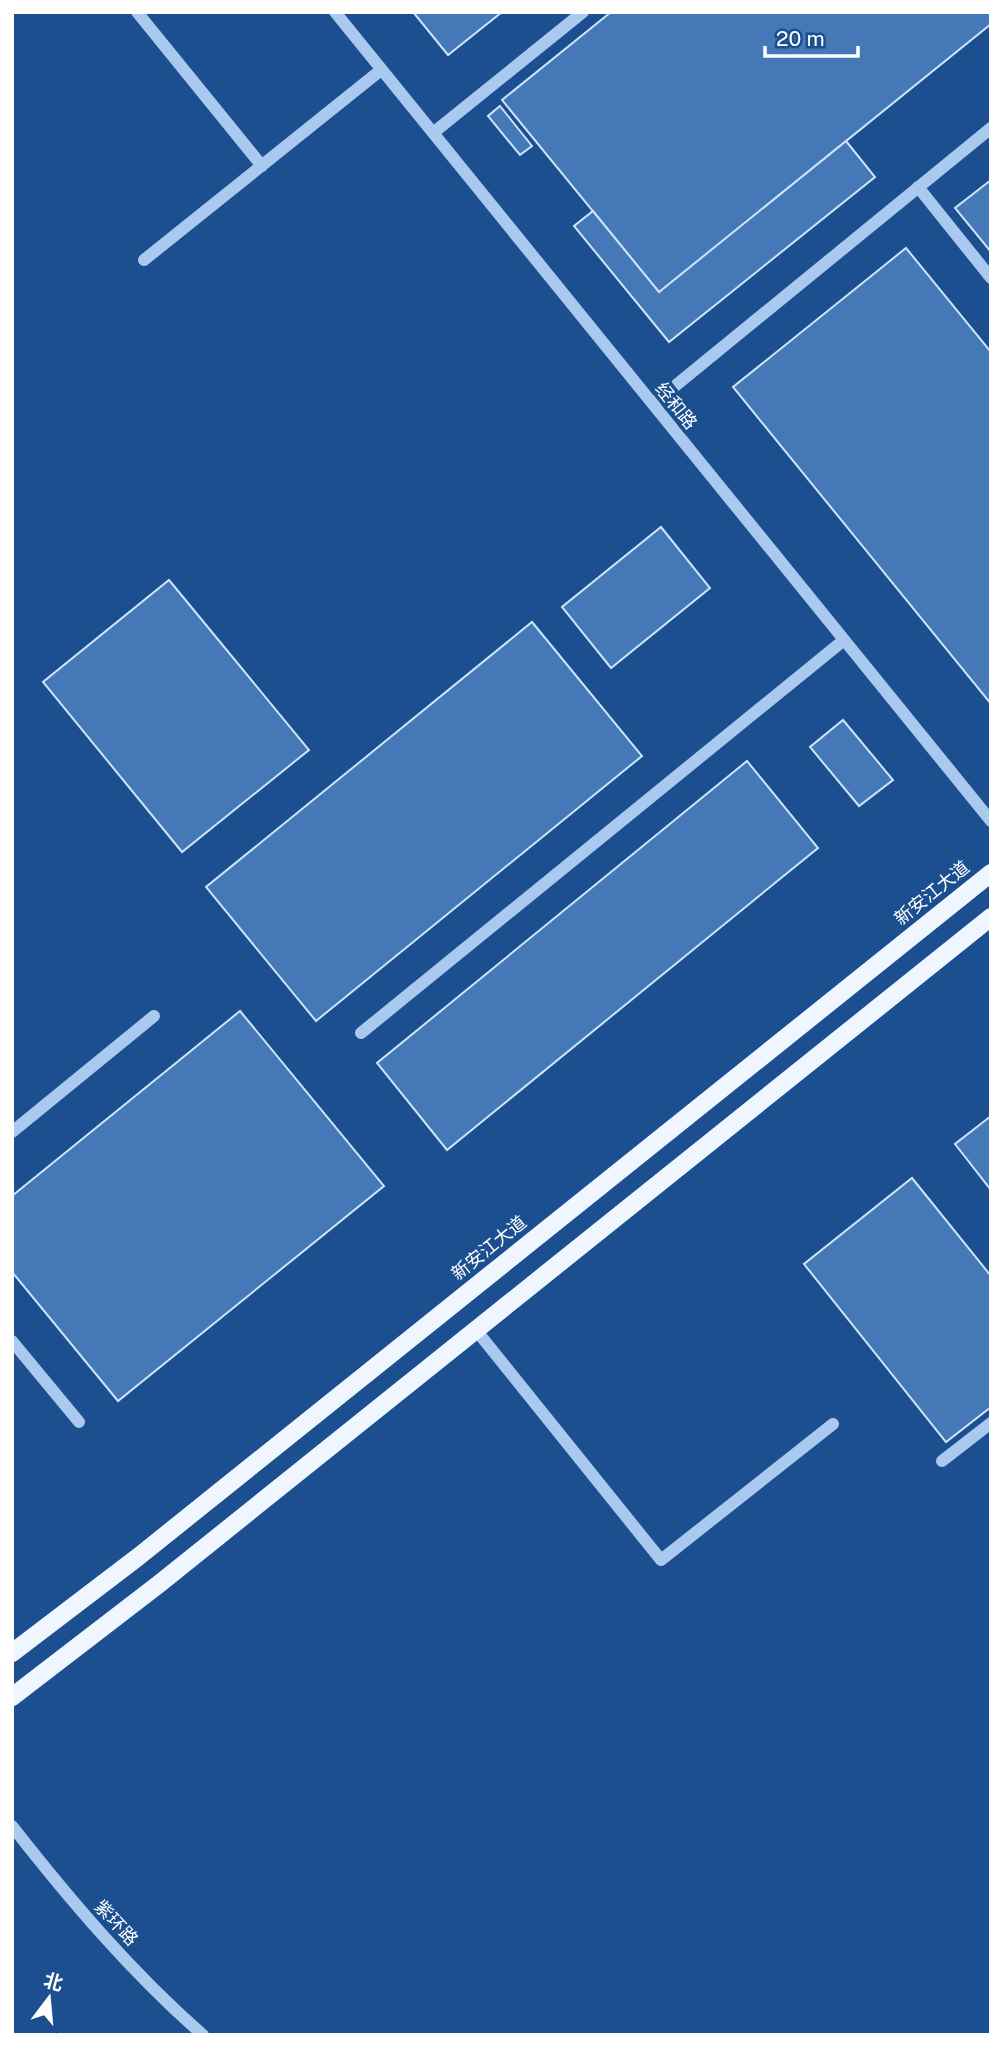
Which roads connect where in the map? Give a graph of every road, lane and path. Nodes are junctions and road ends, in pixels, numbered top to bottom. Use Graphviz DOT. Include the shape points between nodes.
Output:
graph roads {
  1 [pos="137,12"];
  2 [pos="335,12"];
  3 [pos="583,12"];
  4 [pos="381,69"];
  5 [pos="991,128"];
  6 [pos="433,133"];
  7 [pos="261,166"];
  8 [pos="918,187"];
  9 [pos="144,260"];
  10 [pos="991,278"];
  11 [pos="653,404"];
  12 [pos="844,640"];
  13 [pos="991,821"];
  14 [pos="991,873"];
  15 [pos="991,917"];
  16 [pos="154,1016"];
  17 [pos="361,1033"];
  18 [pos="12,1132"];
  19 [pos="477,1330"];
  20 [pos="12,1341"];
  21 [pos="79,1422"];
  22 [pos="991,1423"];
  23 [pos="833,1424"];
  24 [pos="942,1461"];
  25 [pos="12,1653"];
  26 [pos="12,1697"];
  27 [pos="12,1826"];
  28 [pos="202,2035"];
  1 -- 7 [label="street"];
  2 -- 4 [label="street, 经和路"];
  3 -- 6 [label="street"];
  4 -- 6 [label="street, 经和路"];
  4 -- 7 [label="street"];
  5 -- 8 [label="street"];
  6 -- 11 [label="street, 经和路"];
  7 -- 9 [label="street"];
  8 -- 10 [label="street"];
  8 -- 11 [label="street"];
  11 -- 12 [label="street, 经和路"];
  12 -- 13 [label="street, 经和路"];
  12 -- 17 [label="street"];
  14 -- 25 [label="main road, 新安江大道"];
  15 -- 19 [label="main road"];
  16 -- 18 [label="street"];
  19 -- 23 [label="street" via="660,1560"];
  19 -- 26 [label="main road"];
  20 -- 21 [label="street"];
  22 -- 24 [label="street"];
  27 -- 28 [label="street, 紫环路" via="90,1922"];
}
